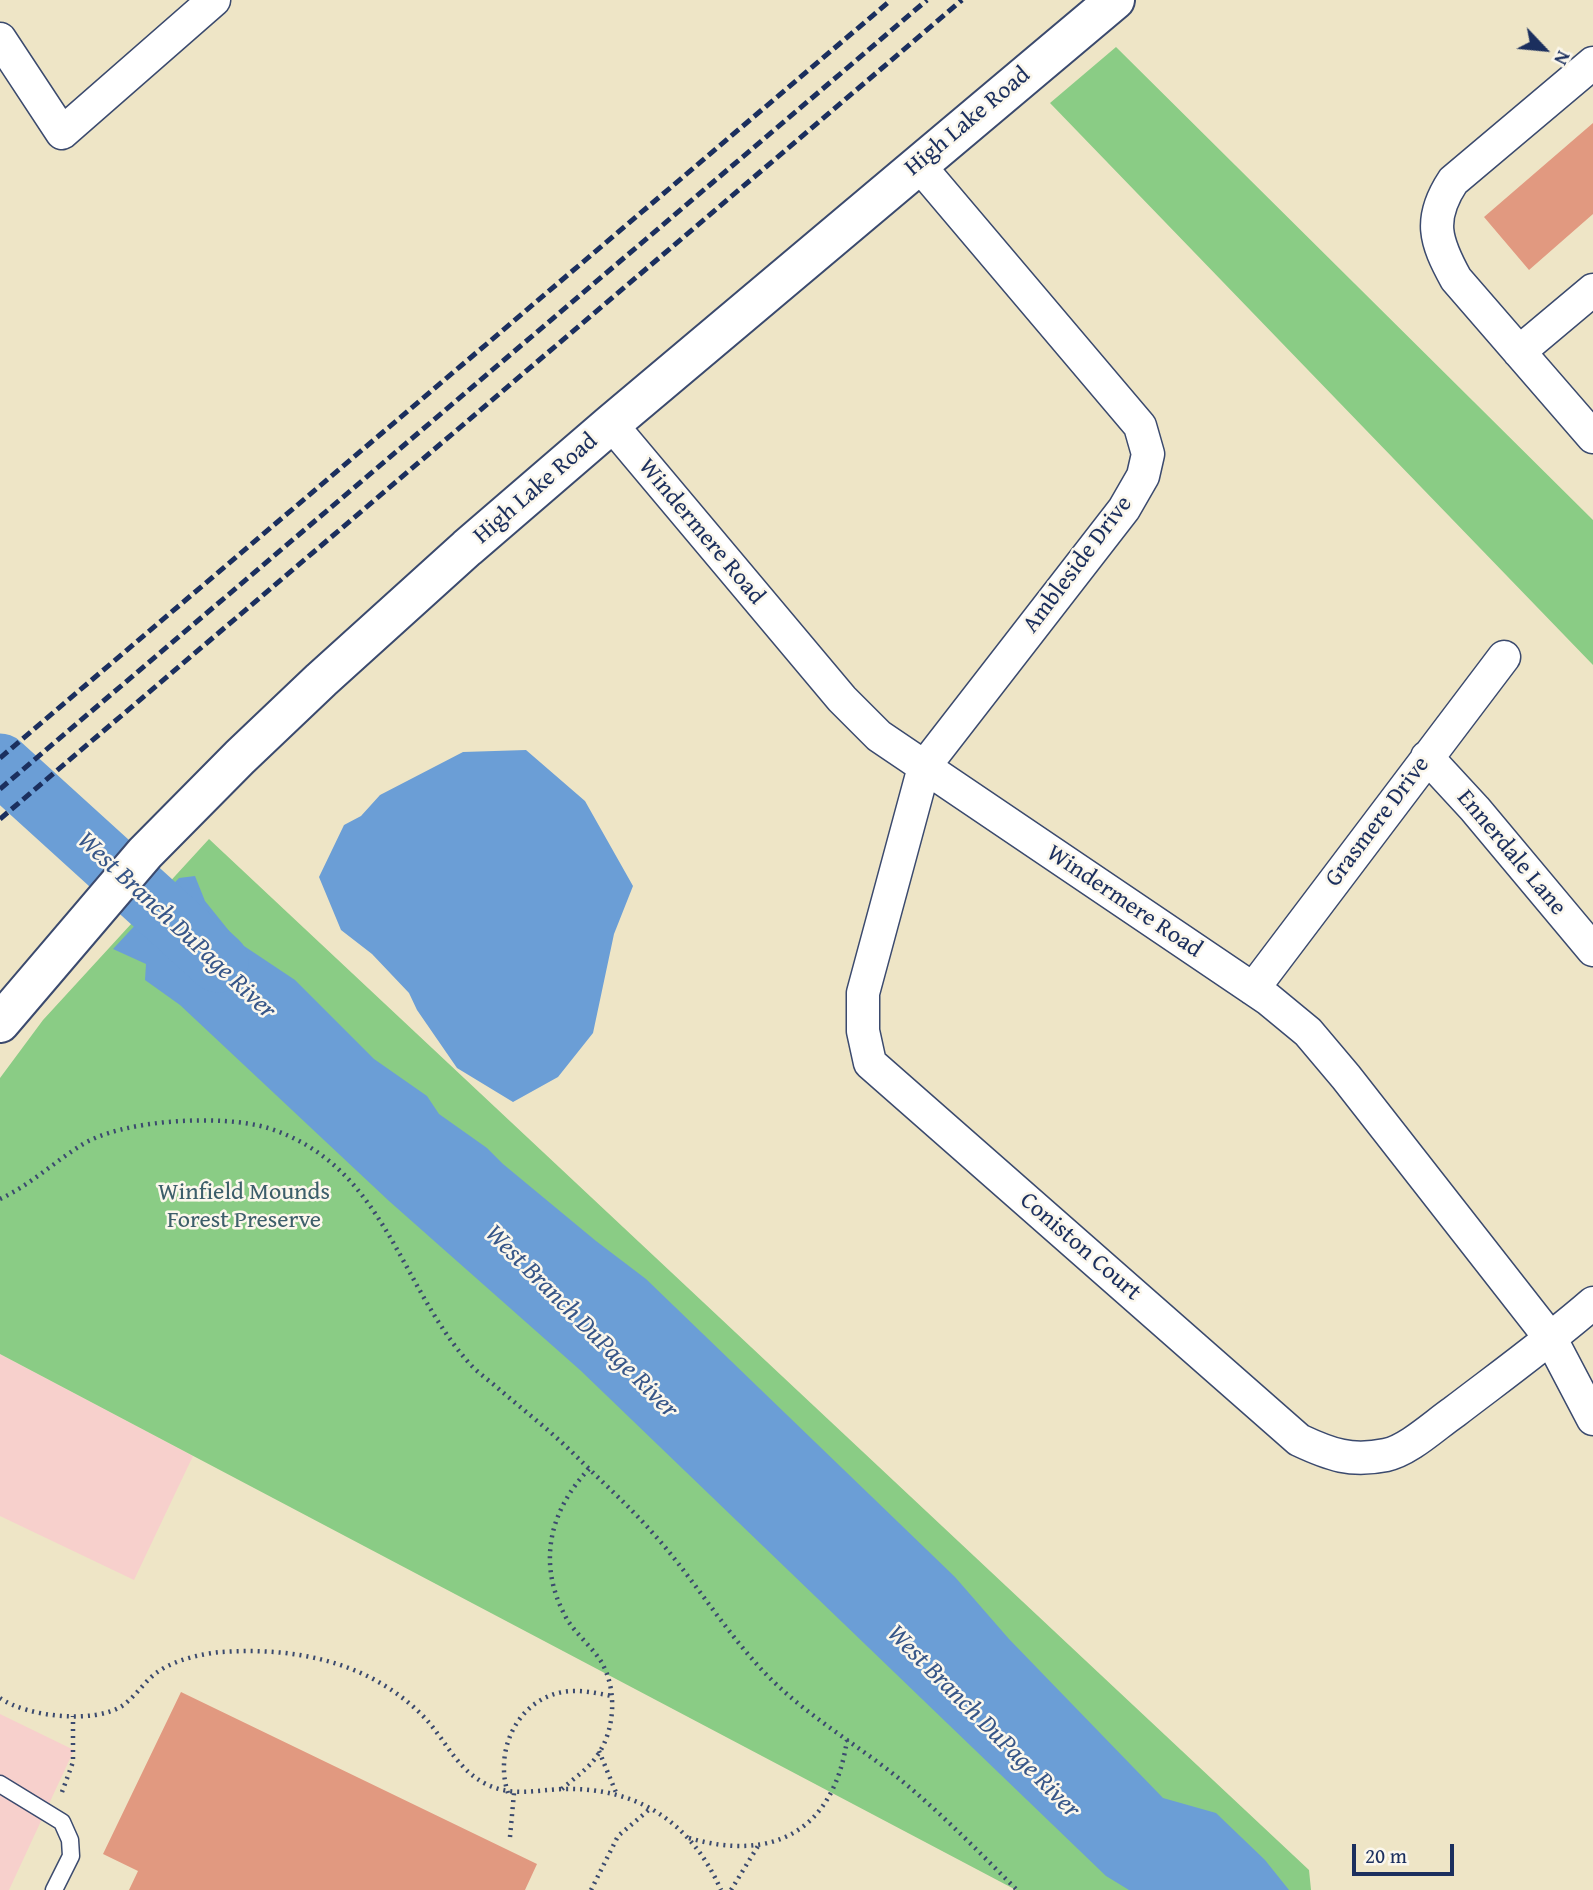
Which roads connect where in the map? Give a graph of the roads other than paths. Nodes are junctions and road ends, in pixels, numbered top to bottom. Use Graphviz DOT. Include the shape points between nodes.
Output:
graph roads {
  1 [pos="214,0"];
  2 [pos="1115,0"];
  3 [pos="0,39"];
  4 [pos="1593,63"];
  5 [pos="918,164"];
  6 [pos="1593,290"];
  7 [pos="1519,352"];
  8 [pos="611,424"];
  9 [pos="1593,437"];
  10 [pos="1504,657"];
  11 [pos="1427,757"];
  12 [pos="924,766"];
  13 [pos="1593,950"];
  14 [pos="1254,989"];
  15 [pos="0,1023"];
  16 [pos="1593,1303"];
  17 [pos="1551,1339"];
  18 [pos="1593,1419"];
  19 [pos="0,1784"];
  20 [pos="54,1890"];
  1 -- 3 [label="street" via="62,133"];
  2 -- 5 [label="street, High Lake Road"];
  4 -- 7 [label="street" via="1453,181 1441,198 1436,224 1441,252 1456,279"];
  5 -- 8 [label="street, High Lake Road"];
  5 -- 12 [label="street, Ambleside Drive" via="1140,426 1148,454 1143,476 1124,509"];
  6 -- 7 [label="street"];
  7 -- 9 [label="street"];
  8 -- 12 [label="street, Windermere Road" via="842,699 879,736"];
  8 -- 15 [label="street, High Lake Road" via="467,548 240,757 145,853"];
  10 -- 11 [label="street, Grasmere Drive"];
  11 -- 13 [label="street, Ennerdale Lane"];
  11 -- 14 [label="street, Grasmere Drive"];
  12 -- 14 [label="street, Windermere Road"];
  12 -- 17 [label="street, Coniston Court" via="863,993 863,1031 870,1063 1299,1440 1329,1454 1356,1460 1390,1454"];
  14 -- 17 [label="street, Windermere Road" via="1308,1032 1339,1068"];
  16 -- 17 [label="street"];
  17 -- 18 [label="street, Windermere Road"];
  19 -- 20 [label="lane" via="62,1822 71,1856"];
}
